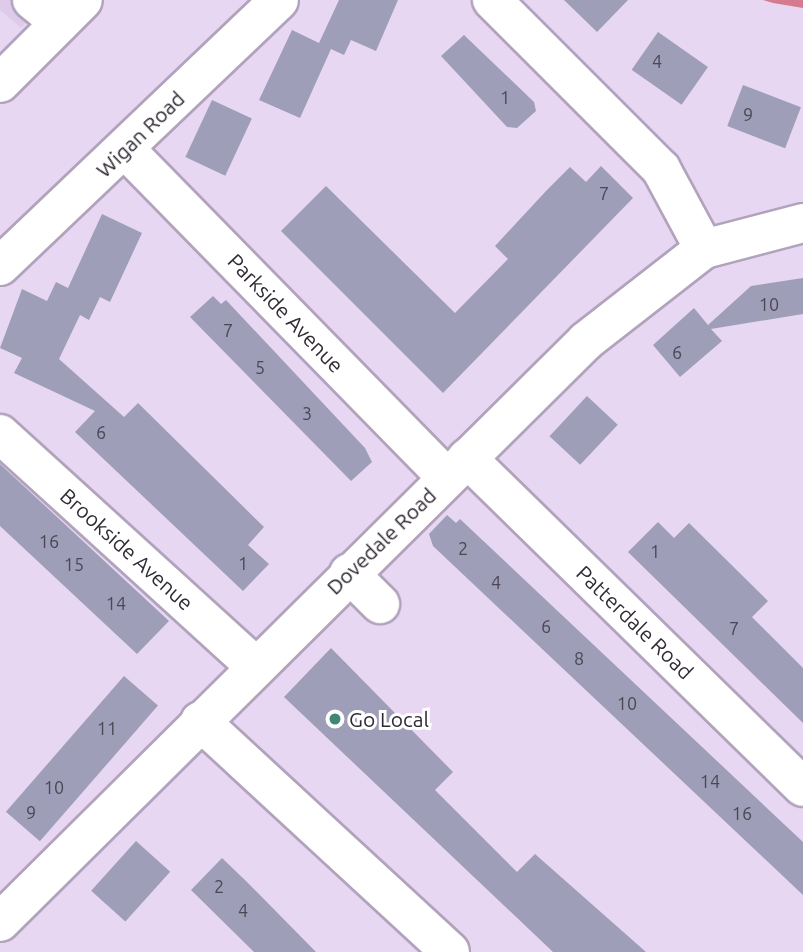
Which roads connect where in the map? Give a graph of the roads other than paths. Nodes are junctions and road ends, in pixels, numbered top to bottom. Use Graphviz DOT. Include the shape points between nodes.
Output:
graph roads {
  1 [pos="279,0"];
  2 [pos="492,0"];
  3 [pos="58,8"];
  4 [pos="0,83"];
  5 [pos="125,149"];
  6 [pos="803,223"];
  7 [pos="704,249"];
  8 [pos="0,266"];
  9 [pos="0,434"];
  10 [pos="457,468"];
  11 [pos="349,573"];
  12 [pos="380,604"];
  13 [pos="254,665"];
  14 [pos="200,721"];
  15 [pos="803,787"];
  16 [pos="0,922"];
  17 [pos="450,952"];
  1 -- 5 [label="street, Wigan Road"];
  2 -- 7 [label="street" via="661,169"];
  3 -- 4 [label="street"];
  5 -- 8 [label="street, Wigan Road"];
  5 -- 10 [label="street, Parkside Avenue"];
  6 -- 7 [label="street, Dovedale Road"];
  7 -- 10 [label="street, Dovedale Road" via="586,341"];
  9 -- 13 [label="street, Brookside Avenue"];
  10 -- 11 [label="street, Dovedale Road"];
  10 -- 15 [label="street, Patterdale Road"];
  11 -- 12 [label="street"];
  11 -- 13 [label="street, Dovedale Road"];
  13 -- 14 [label="street, Dovedale Road"];
  14 -- 16 [label="street, Dovedale Road"];
  14 -- 17 [label="street"];
}
